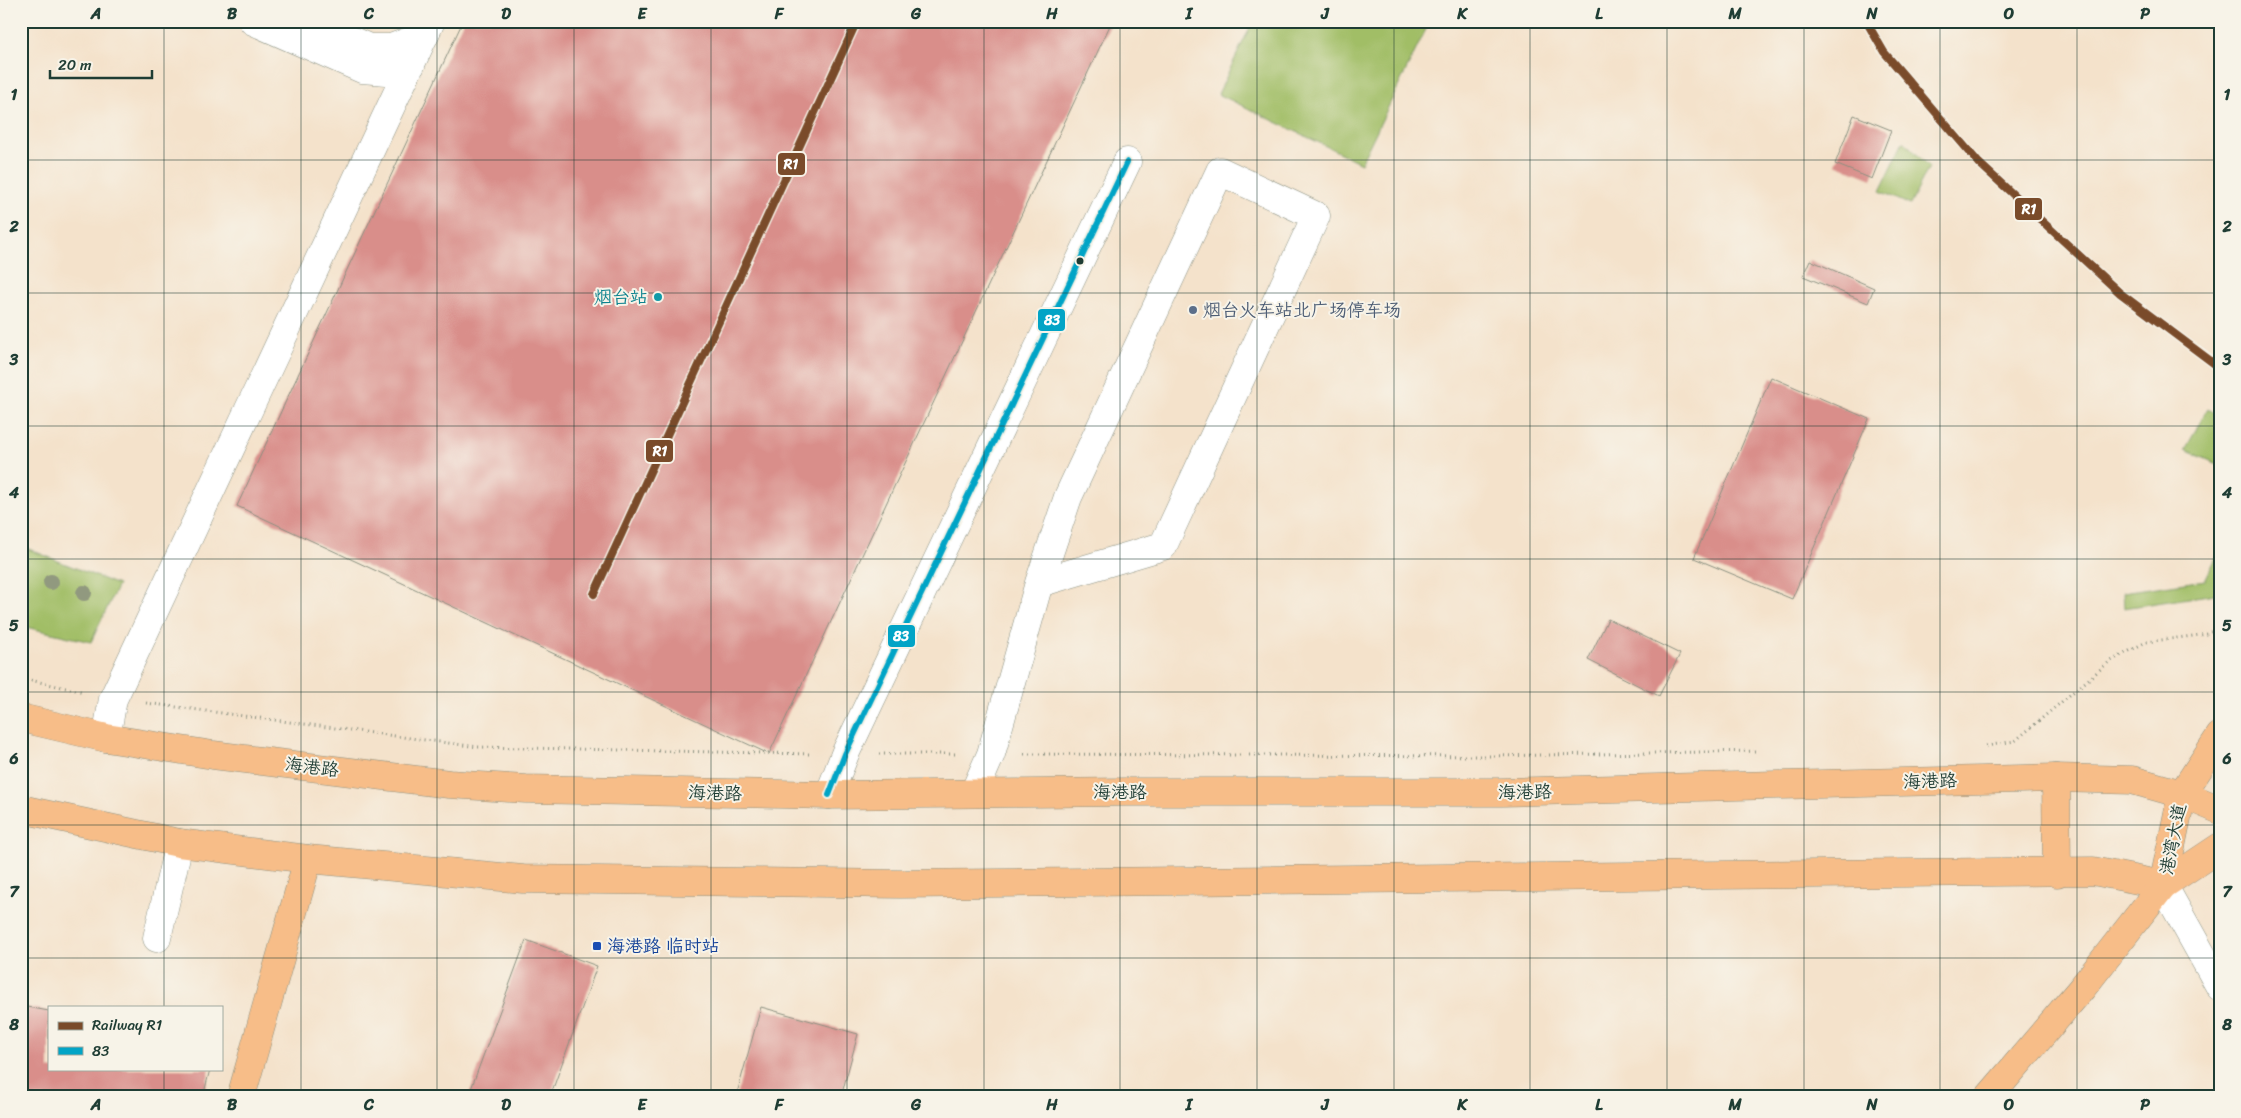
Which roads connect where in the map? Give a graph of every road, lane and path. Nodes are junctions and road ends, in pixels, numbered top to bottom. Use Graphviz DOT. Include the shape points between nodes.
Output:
graph roads {
  1 [pos="252,21"];
  2 [pos="307,21"];
  3 [pos="428,28"];
  4 [pos="411,65"];
  5 [pos="1127,162"];
  6 [pos="1040,583"];
  7 [pos="2220,625"];
  8 [pos="21,678"];
  9 [pos="113,698"];
  10 [pos="21,718"];
  11 [pos="2220,736"];
  12 [pos="106,738"];
  13 [pos="1977,748"];
  14 [pos="1761,751"];
  15 [pos="845,754"];
  16 [pos="991,754"];
  17 [pos="2056,778"];
  18 [pos="974,793"];
  19 [pos="829,794"];
  20 [pos="2182,794"];
  21 [pos="21,809"];
  22 [pos="2220,810"];
  23 [pos="179,842"];
  24 [pos="2220,847"];
  25 [pos="308,859"];
  26 [pos="2058,873"];
  27 [pos="2163,885"];
  28 [pos="157,938"];
  29 [pos="2220,987"];
  30 [pos="241,1097"];
  31 [pos="1989,1097"];
  1 -- 4 [label="street" via="362,69 387,71"];
  2 -- 3 [label="street" via="369,48 391,48"];
  3 -- 4 [label="street"];
  4 -- 9 [label="street"];
  5 -- 15 [label="street"];
  6 -- 6 [label="street" via="1163,546 1316,216 1220,171 1068,497"];
  6 -- 16 [label="street"];
  7 -- 13 [label="path" via="2208,634 2146,642 2109,662 2015,741"];
  8 -- 9 [label="path"];
  9 -- 12 [label="street"];
  9 -- 15 [label="path" via="478,747"];
  10 -- 12 [label="main road, 海港路"];
  11 -- 20 [label="main road, 港湾大道"];
  12 -- 19 [label="main road, 海港路" via="213,755 449,784 526,789"];
  14 -- 16 [label="path" via="1491,756"];
  15 -- 16 [label="path"];
  15 -- 19 [label="street"];
  16 -- 18 [label="street"];
  17 -- 18 [label="main road, 海港路" via="1502,792"];
  17 -- 20 [label="main road, 海港路" via="2132,780"];
  17 -- 26 [label="main road"];
  18 -- 19 [label="main road, 海港路"];
  20 -- 22 [label="main road, 海港路"];
  20 -- 27 [label="main road, 港湾大道"];
  21 -- 23 [label="main road"];
  23 -- 25 [label="main road"];
  23 -- 28 [label="street"];
  24 -- 27 [label="main road, 港湾大道"];
  25 -- 26 [label="main road" via="522,879 900,884"];
  25 -- 30 [label="main road"];
  26 -- 27 [label="main road" via="2093,871"];
  27 -- 29 [label="street"];
  27 -- 31 [label="main road" via="2082,988"];
}
